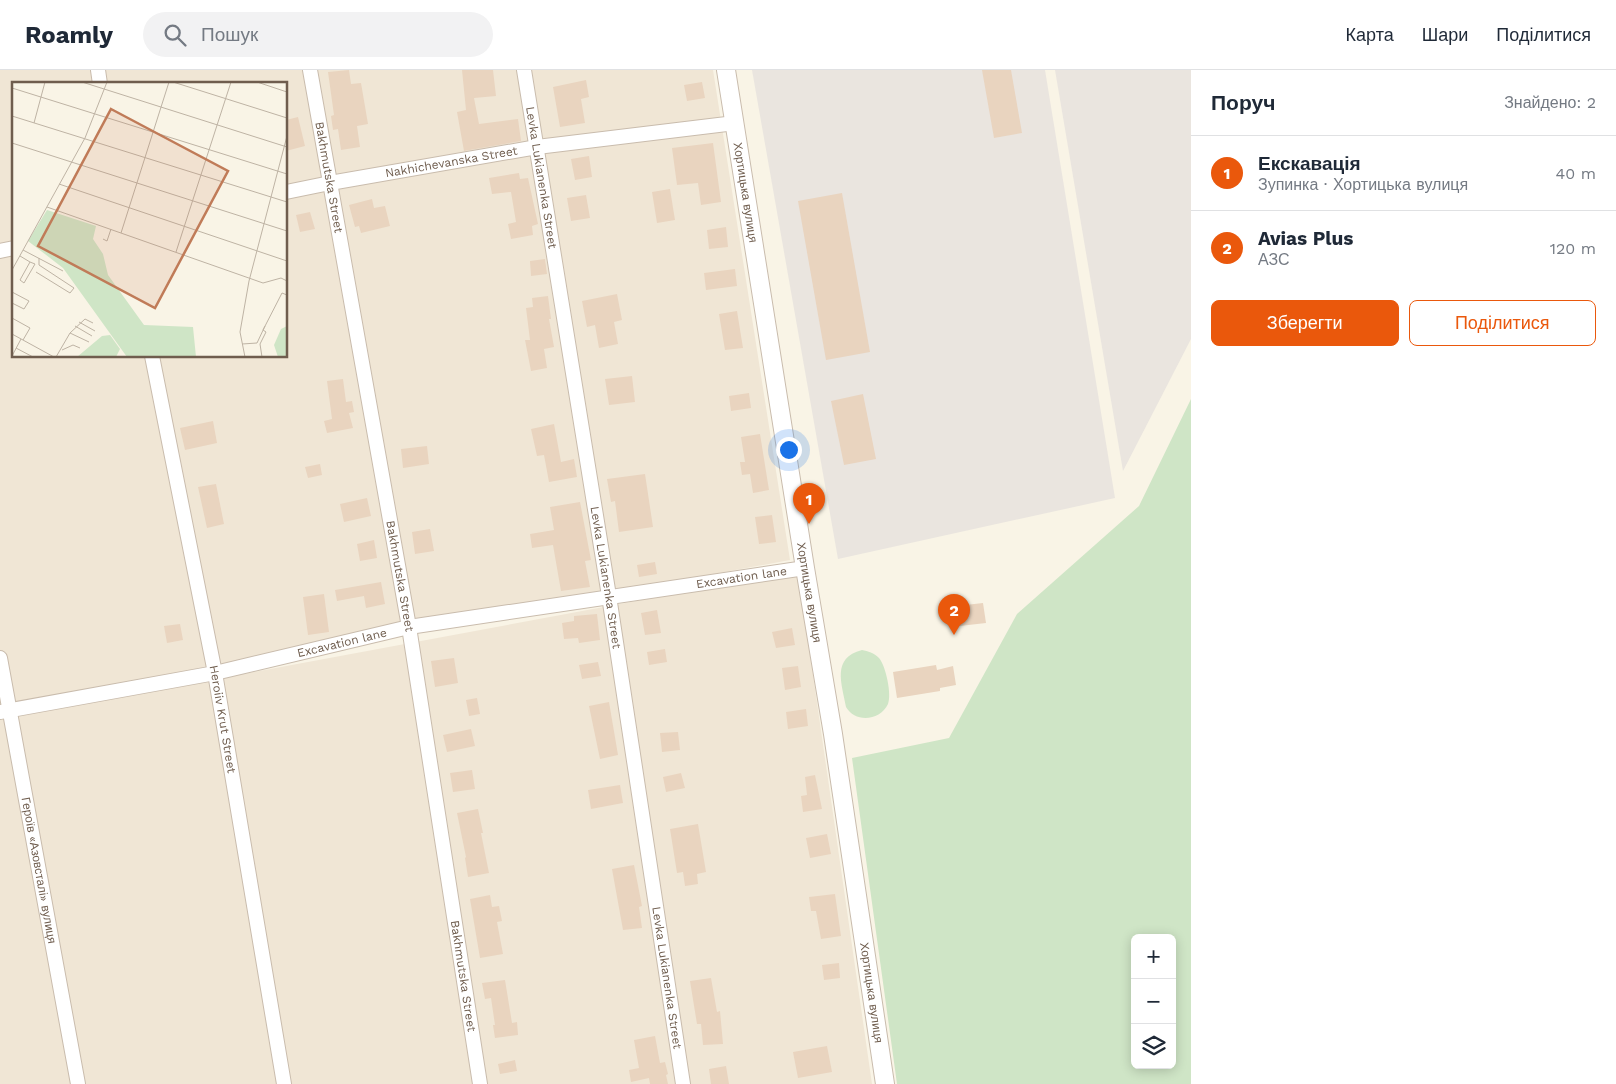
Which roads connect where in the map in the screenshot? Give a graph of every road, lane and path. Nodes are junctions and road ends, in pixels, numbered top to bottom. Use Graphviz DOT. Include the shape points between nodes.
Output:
graph roads {
  1 [pos="310,70"];
  2 [pos="524,70"];
  3 [pos="726,70"];
  4 [pos="735,123"];
  5 [pos="536,147"];
  6 [pos="330,183"];
  7 [pos="288,192"];
  8 [pos="152,358"];
  9 [pos="805,568"];
  10 [pos="609,596"];
  11 [pos="409,627"];
  12 [pos="0,658"];
  13 [pos="215,672"];
  14 [pos="5,711"];
  15 [pos="78,1084"];
  16 [pos="284,1084"];
  17 [pos="480,1084"];
  18 [pos="683,1084"];
  19 [pos="885,1084"];
  1 -- 6 [label="street, Bakhmutska Street"];
  2 -- 5 [label="street, Levka Lukianenka Street"];
  3 -- 4 [label="street, Хортицька вулиця"];
  4 -- 5 [label="street, Nakhichevanska Street"];
  4 -- 9 [label="street, Хортицька вулиця"];
  5 -- 6 [label="street, Nakhichevanska Street"];
  5 -- 10 [label="street, Levka Lukianenka Street"];
  6 -- 7 [label="street, Nakhichevanska Street"];
  6 -- 11 [label="street, Bakhmutska Street"];
  8 -- 13 [label="street, Heroiiv Krut Street"];
  9 -- 10 [label="street, Excavation lane"];
  9 -- 19 [label="street, Хортицька вулиця"];
  10 -- 11 [label="street, Excavation lane"];
  10 -- 18 [label="street, Levka Lukianenka Street"];
  11 -- 13 [label="street, Excavation lane"];
  11 -- 17 [label="street, Bakhmutska Street"];
  12 -- 14 [label="street, Героїв «Азовсталі» вулиця"];
  13 -- 14 [label="street, Excavation lane"];
  13 -- 16 [label="street, Heroiiv Krut Street"];
  14 -- 15 [label="street, Героїв «Азовсталі» вулиця"];
}
